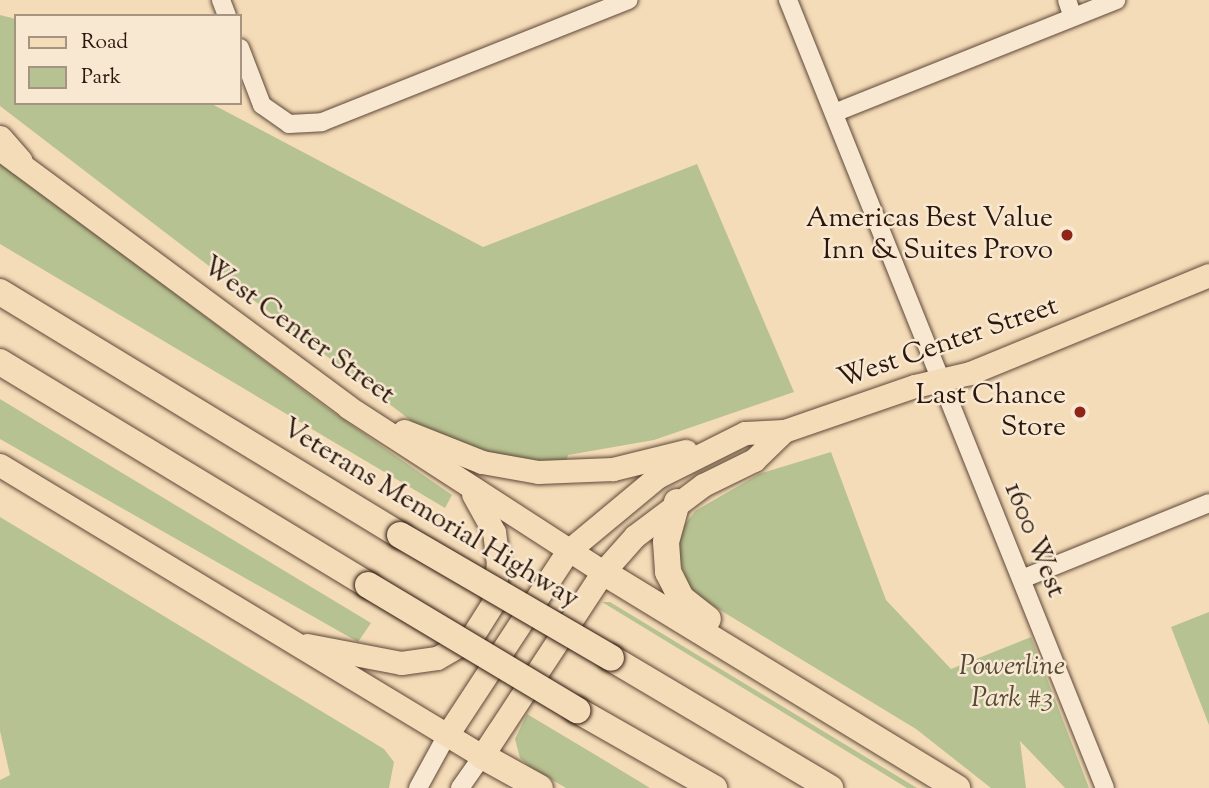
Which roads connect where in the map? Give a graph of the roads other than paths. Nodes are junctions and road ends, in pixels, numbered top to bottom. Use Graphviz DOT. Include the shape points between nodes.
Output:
graph roads {
  1 [pos="629,0"];
  2 [pos="788,0"];
  3 [pos="1067,0"];
  4 [pos="1116,0"];
  5 [pos="1073,17"];
  6 [pos="242,53"];
  7 [pos="834,113"];
  8 [pos="0,139"];
  9 [pos="10,156"];
  10 [pos="1209,275"];
  11 [pos="0,292"];
  12 [pos="0,362"];
  13 [pos="942,379"];
  14 [pos="348,407"];
  15 [pos="784,431"];
  16 [pos="723,442"];
  17 [pos="0,465"];
  18 [pos="470,489"];
  19 [pos="677,502"];
  20 [pos="1209,503"];
  21 [pos="568,551"];
  22 [pos="603,572"];
  23 [pos="1022,579"];
  24 [pos="300,645"];
  25 [pos="733,649"];
  26 [pos="447,734"];
  27 [pos="482,757"];
  28 [pos="418,788"];
  29 [pos="460,788"];
  30 [pos="540,788"];
  31 [pos="714,788"];
  32 [pos="830,788"];
  33 [pos="957,788"];
  34 [pos="1105,788"];
  1 -- 6 [label="street" via="322,122 289,124 262,105"];
  2 -- 7 [label="street, 1600 West"];
  3 -- 5 [label="street"];
  4 -- 5 [label="street"];
  5 -- 7 [label="street"];
  7 -- 13 [label="street, 1600 West"];
  8 -- 9 [label="highway"];
  9 -- 14 [label="main road, West Center Street"];
  10 -- 13 [label="main road, West Center Street" via="970,373"];
  11 -- 32 [label="highway, Veterans Memorial Highway, bridge"];
  12 -- 31 [label="highway, bridge"];
  13 -- 15 [label="main road, West Center Street"];
  13 -- 23 [label="street, 1600 West"];
  14 -- 16 [label="main road" via="456,454 538,472 613,469"];
  14 -- 18 [label="main road, West Center Street"];
  15 -- 16 [label="main road, West Center Street" via="745,433"];
  15 -- 19 [label="main road, West Center Street" via="754,460"];
  16 -- 21 [label="main road, West Center Street" via="632,494"];
  17 -- 24 [label="main road"];
  18 -- 21 [label="main road, West Center Street"];
  18 -- 24 [label="main road" via="494,532 499,564 494,603 471,638 437,658 401,663 337,648"];
  19 -- 22 [label="main road, West Center Street" via="635,536"];
  19 -- 25 [label="highway" via="666,542 668,572 681,598 721,631"];
  20 -- 23 [label="street"];
  21 -- 22 [label="main road, West Center Street"];
  21 -- 26 [label="main road, West Center Street"];
  22 -- 25 [label="highway"];
  22 -- 27 [label="main road, West Center Street"];
  23 -- 34 [label="street, 1600 West"];
  24 -- 26 [label="main road"];
  25 -- 33 [label="highway"];
  26 -- 27 [label="main road"];
  26 -- 28 [label="street, West Center Street"];
  27 -- 29 [label="street, West Center Street"];
  27 -- 30 [label="highway"];
}
